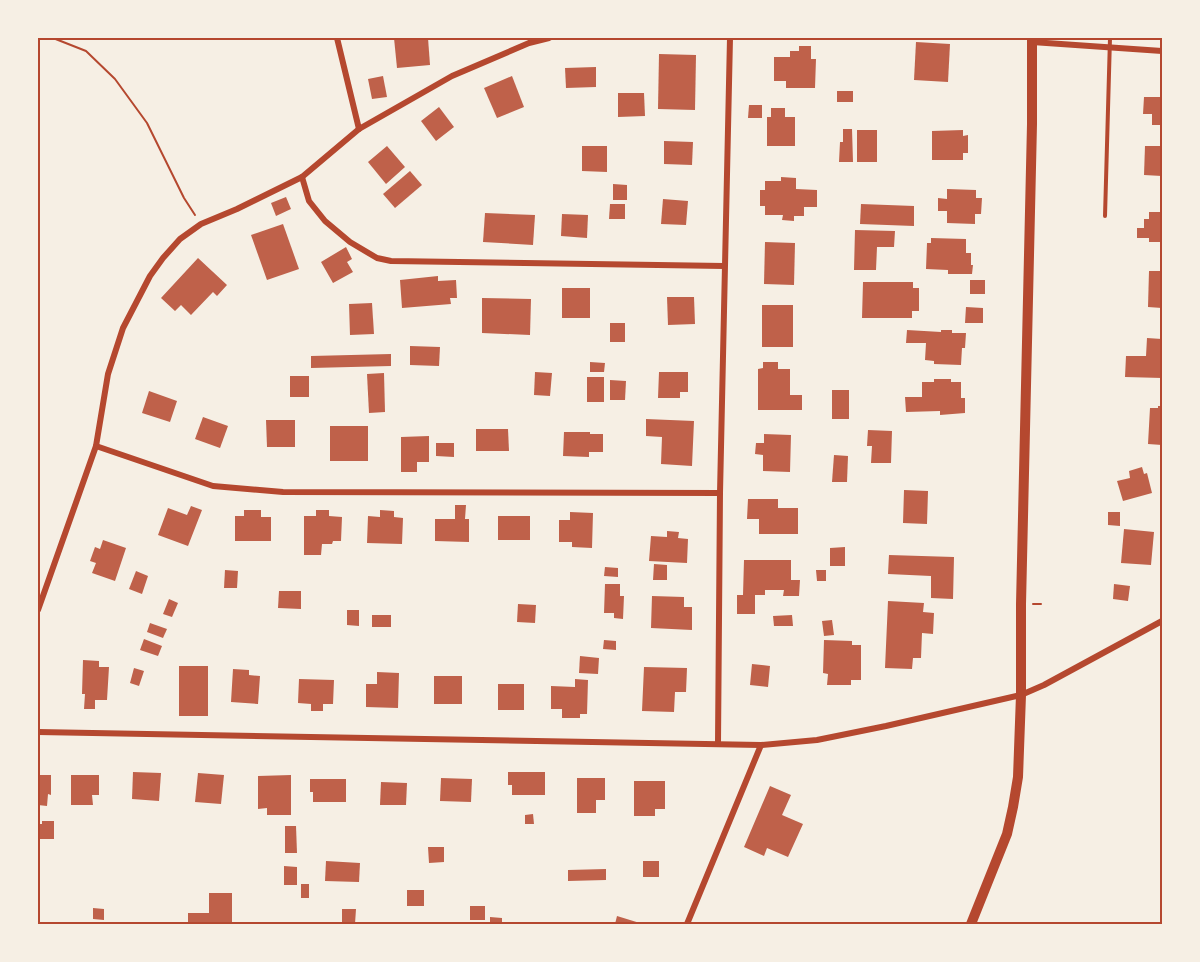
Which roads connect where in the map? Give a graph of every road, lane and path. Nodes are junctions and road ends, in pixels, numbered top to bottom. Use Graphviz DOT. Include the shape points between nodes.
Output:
graph roads {
  1 [pos="53,38"];
  2 [pos="337,38"];
  3 [pos="549,38"];
  4 [pos="730,38"];
  5 [pos="1110,38"];
  6 [pos="1032,40"];
  7 [pos="1110,48"];
  8 [pos="1162,51"];
  9 [pos="359,129"];
  10 [pos="302,177"];
  11 [pos="1105,216"];
  12 [pos="201,224"];
  13 [pos="724,266"];
  14 [pos="96,446"];
  15 [pos="720,493"];
  16 [pos="38,610"];
  17 [pos="1162,621"];
  18 [pos="1021,695"];
  19 [pos="38,732"];
  20 [pos="718,744"];
  21 [pos="761,746"];
  22 [pos="687,924"];
  23 [pos="971,924"];
  1 -- 12 [label="path" via="86,51 115,79 147,123"];
  2 -- 9 [label="street"];
  3 -- 9 [label="street" via="452,76"];
  4 -- 13 [label="street"];
  5 -- 7 [label="lane"];
  6 -- 7 [label="street"];
  6 -- 18 [label="main road"];
  7 -- 8 [label="street"];
  7 -- 11 [label="lane"];
  9 -- 10 [label="street"];
  10 -- 12 [label="street"];
  10 -- 13 [label="street" via="309,201 325,221 376,258"];
  12 -- 14 [label="street" via="163,258 123,328 108,374"];
  13 -- 15 [label="street"];
  14 -- 15 [label="street" via="213,486 283,492"];
  14 -- 16 [label="street"];
  15 -- 20 [label="street"];
  17 -- 18 [label="street"];
  18 -- 21 [label="street" via="817,740"];
  18 -- 23 [label="main road" via="1013,807 1007,834"];
  19 -- 20 [label="street"];
  20 -- 21 [label="street"];
  21 -- 22 [label="street"];
}
